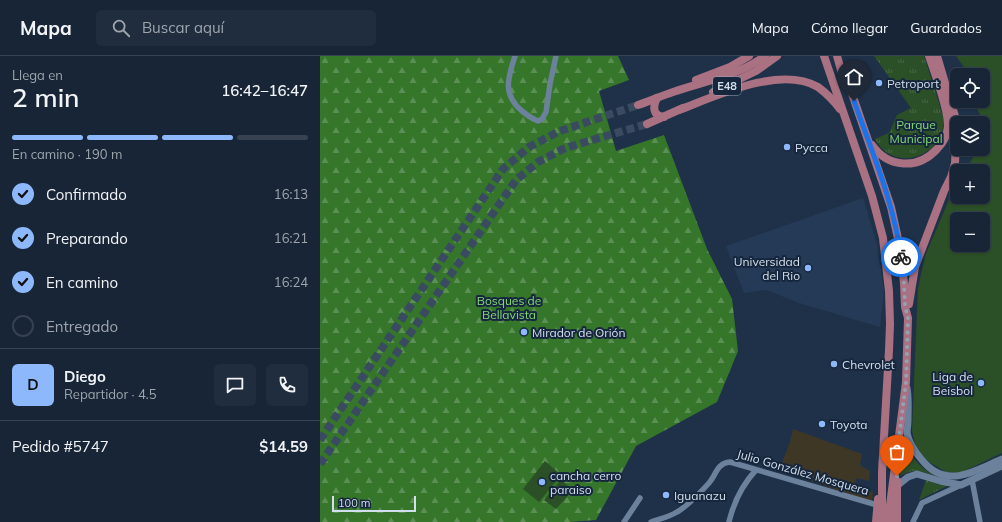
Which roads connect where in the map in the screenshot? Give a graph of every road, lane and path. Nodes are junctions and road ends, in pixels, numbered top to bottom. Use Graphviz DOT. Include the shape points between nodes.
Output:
graph roads {
  1 [pos="516,56"];
  2 [pos="556,56"];
  3 [pos="750,56"];
  4 [pos="824,56"];
  5 [pos="837,56"];
  6 [pos="929,56"];
  7 [pos="937,56"];
  8 [pos="772,57"];
  9 [pos="674,91"];
  10 [pos="658,98"];
  11 [pos="638,105"];
  12 [pos="679,110"];
  13 [pos="843,114"];
  14 [pos="664,116"];
  15 [pos="955,116"];
  16 [pos="647,124"];
  17 [pos="868,139"];
  18 [pos="955,156"];
  19 [pos="908,318"];
  20 [pos="906,382"];
  21 [pos="899,438"];
  22 [pos="1002,459"];
  23 [pos="1002,466"];
  24 [pos="756,470"];
  25 [pos="972,480"];
  26 [pos="898,485"];
  27 [pos="961,485"];
  28 [pos="640,498"];
  29 [pos="883,506"];
  30 [pos="624,522"];
  31 [pos="650,522"];
  32 [pos="729,522"];
  33 [pos="876,522"];
  34 [pos="882,522"];
  35 [pos="889,522"];
  36 [pos="896,522"];
  37 [pos="913,522"];
  38 [pos="980,522"];
  1 -- 2 [label="street" via="509,77 510,96 515,105 538,121 546,112"];
  3 -- 9 [label="main road"];
  4 -- 13 [label="main road"];
  5 -- 17 [label="main road"];
  6 -- 17 [label="main road" via="948,120 946,134 940,146 924,160 898,164 879,154"];
  7 -- 15 [label="main road"];
  8 -- 9 [label="main road, E48" via="734,73"];
  8 -- 12 [label="main road, E48" via="748,76"];
  9 -- 10 [label="main road, E48"];
  10 -- 11 [label="main road, E48"];
  10 -- 14 [label="main road" via="654,111 658,116"];
  12 -- 13 [label="main road" via="756,83 792,80 818,88"];
  12 -- 14 [label="main road, E48"];
  13 -- 29 [label="main road" via="878,218 889,291"];
  14 -- 16 [label="main road, E48"];
  17 -- 19 [label="main road" via="899,242"];
  18 -- 19 [label="main road" via="951,177 915,267"];
  19 -- 20 [label="main road"];
  20 -- 21 [label="main road"];
  20 -- 22 [label="street" via="909,398 907,433 914,451 925,464 936,472 956,477"];
  21 -- 26 [label="main road"];
  21 -- 29 [label="main road"];
  23 -- 25 [label="street"];
  24 -- 29 [label="street, Julio González Mosquera"];
  24 -- 31 [label="street, Julio González Mosquera" via="724,462 711,481 680,510"];
  24 -- 32 [label="street" via="738,495"];
  25 -- 27 [label="street"];
  25 -- 38 [label="street"];
  26 -- 27 [label="street" via="916,474"];
  26 -- 36 [label="main road"];
  27 -- 37 [label="street" via="922,503"];
  28 -- 30 [label="street"];
  29 -- 33 [label="main road"];
  29 -- 34 [label="main road"];
  29 -- 35 [label="main road"];
}
